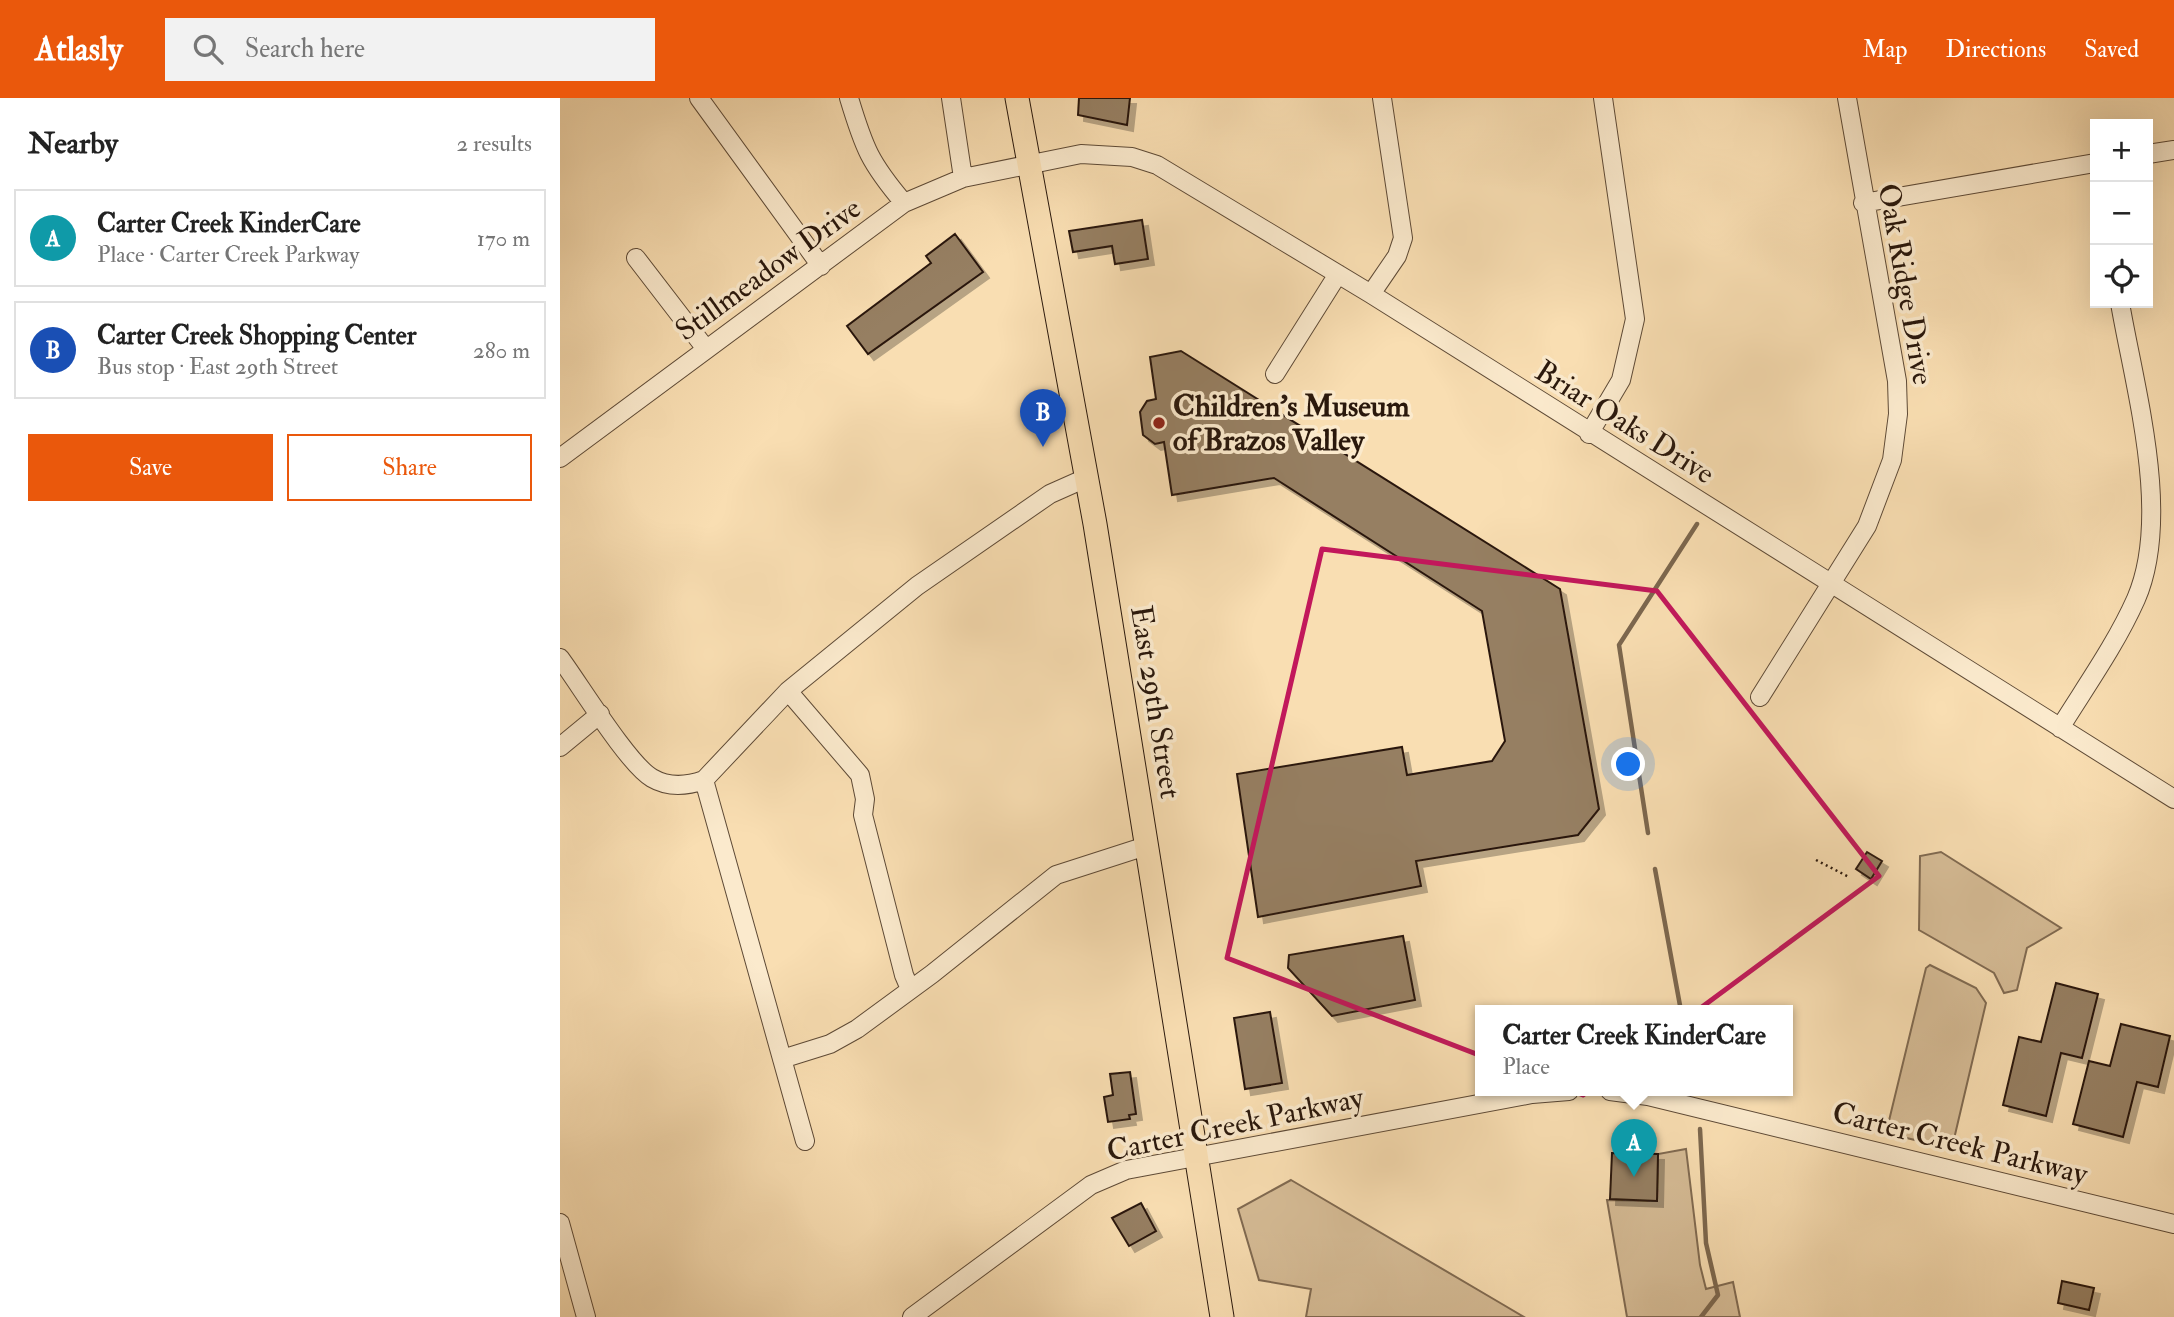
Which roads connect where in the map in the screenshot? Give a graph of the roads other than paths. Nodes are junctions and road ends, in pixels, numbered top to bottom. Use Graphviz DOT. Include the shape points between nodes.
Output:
graph roads {
  1 [pos="699,98"];
  2 [pos="849,98"];
  3 [pos="951,98"];
  4 [pos="1017,98"];
  5 [pos="1382,98"];
  6 [pos="1603,98"];
  7 [pos="1847,98"];
  8 [pos="2174,150"];
  9 [pos="2153,153"];
  10 [pos="2090,164"];
  11 [pos="1028,166"];
  12 [pos="963,178"];
  13 [pos="1864,203"];
  14 [pos="904,204"];
  15 [pos="636,258"];
  16 [pos="821,266"];
  17 [pos="1338,274"];
  18 [pos="1371,294"];
  19 [pos="2120,308"];
  20 [pos="706,349"];
  21 [pos="1275,374"];
  22 [pos="1589,434"];
  23 [pos="560,458"];
  24 [pos="1086,478"];
  25 [pos="1828,584"];
  26 [pos="560,658"];
  27 [pos="788,691"];
  28 [pos="1760,697"];
  29 [pos="600,714"];
  30 [pos="2060,728"];
  31 [pos="560,747"];
  32 [pos="704,780"];
  33 [pos="2174,799"];
  34 [pos="1146,846"];
  35 [pos="910,989"];
  36 [pos="782,1059"];
  37 [pos="1521,1096"];
  38 [pos="1648,1096"];
  39 [pos="805,1141"];
  40 [pos="1196,1155"];
  41 [pos="560,1223"];
  42 [pos="2174,1224"];
  43 [pos="586,1317"];
  44 [pos="912,1317"];
  45 [pos="1222,1317"];
  1 -- 16 [label="street"];
  2 -- 14 [label="street" via="865,150"];
  3 -- 12 [label="street"];
  4 -- 11 [label="main road, East 29th Street"];
  5 -- 18 [label="street" via="1403,238 1397,256"];
  6 -- 22 [label="street" via="1635,319 1621,380"];
  7 -- 13 [label="street, Oak Ridge Drive"];
  8 -- 9 [label="street"];
  10 -- 13 [label="street"];
  11 -- 12 [label="street, Stillmeadow Drive"];
  11 -- 17 [label="street, Briar Oaks Drive" via="1081,154 1132,157 1157,164"];
  11 -- 24 [label="main road, East 29th Street"];
  12 -- 14 [label="street, Stillmeadow Drive"];
  13 -- 25 [label="street, Oak Ridge Drive" via="1897,381 1898,414 1892,460 1881,493 1867,526"];
  14 -- 16 [label="street, Stillmeadow Drive"];
  15 -- 20 [label="street"];
  16 -- 20 [label="street, Stillmeadow Drive"];
  17 -- 18 [label="street, Briar Oaks Drive"];
  17 -- 21 [label="street"];
  18 -- 22 [label="street, Briar Oaks Drive"];
  19 -- 30 [label="street" via="2150,477 2153,530 2137,597"];
  20 -- 23 [label="street, Stillmeadow Drive"];
  22 -- 25 [label="street, Briar Oaks Drive"];
  24 -- 27 [label="street" via="1050,494 917,586"];
  24 -- 34 [label="main road, East 29th Street"];
  25 -- 28 [label="street, Oak Ridge Drive"];
  25 -- 30 [label="street, Briar Oaks Drive"];
  26 -- 29 [label="street"];
  27 -- 32 [label="street"];
  27 -- 35 [label="street" via="860,775 863,815"];
  29 -- 31 [label="street"];
  29 -- 32 [label="street" via="655,780 687,786"];
  30 -- 33 [label="street, Briar Oaks Drive"];
  32 -- 36 [label="street"];
  34 -- 35 [label="street" via="1056,875"];
  34 -- 40 [label="main road, East 29th Street"];
  35 -- 36 [label="street" via="844,1038"];
  36 -- 39 [label="street"];
  37 -- 40 [label="street, Carter Creek Parkway"];
  38 -- 42 [label="street, Carter Creek Parkway"];
  40 -- 44 [label="street, Carter Creek Parkway" via="1126,1170 1091,1185"];
  40 -- 45 [label="main road, East 29th Street"];
  41 -- 43 [label="street"];
}
